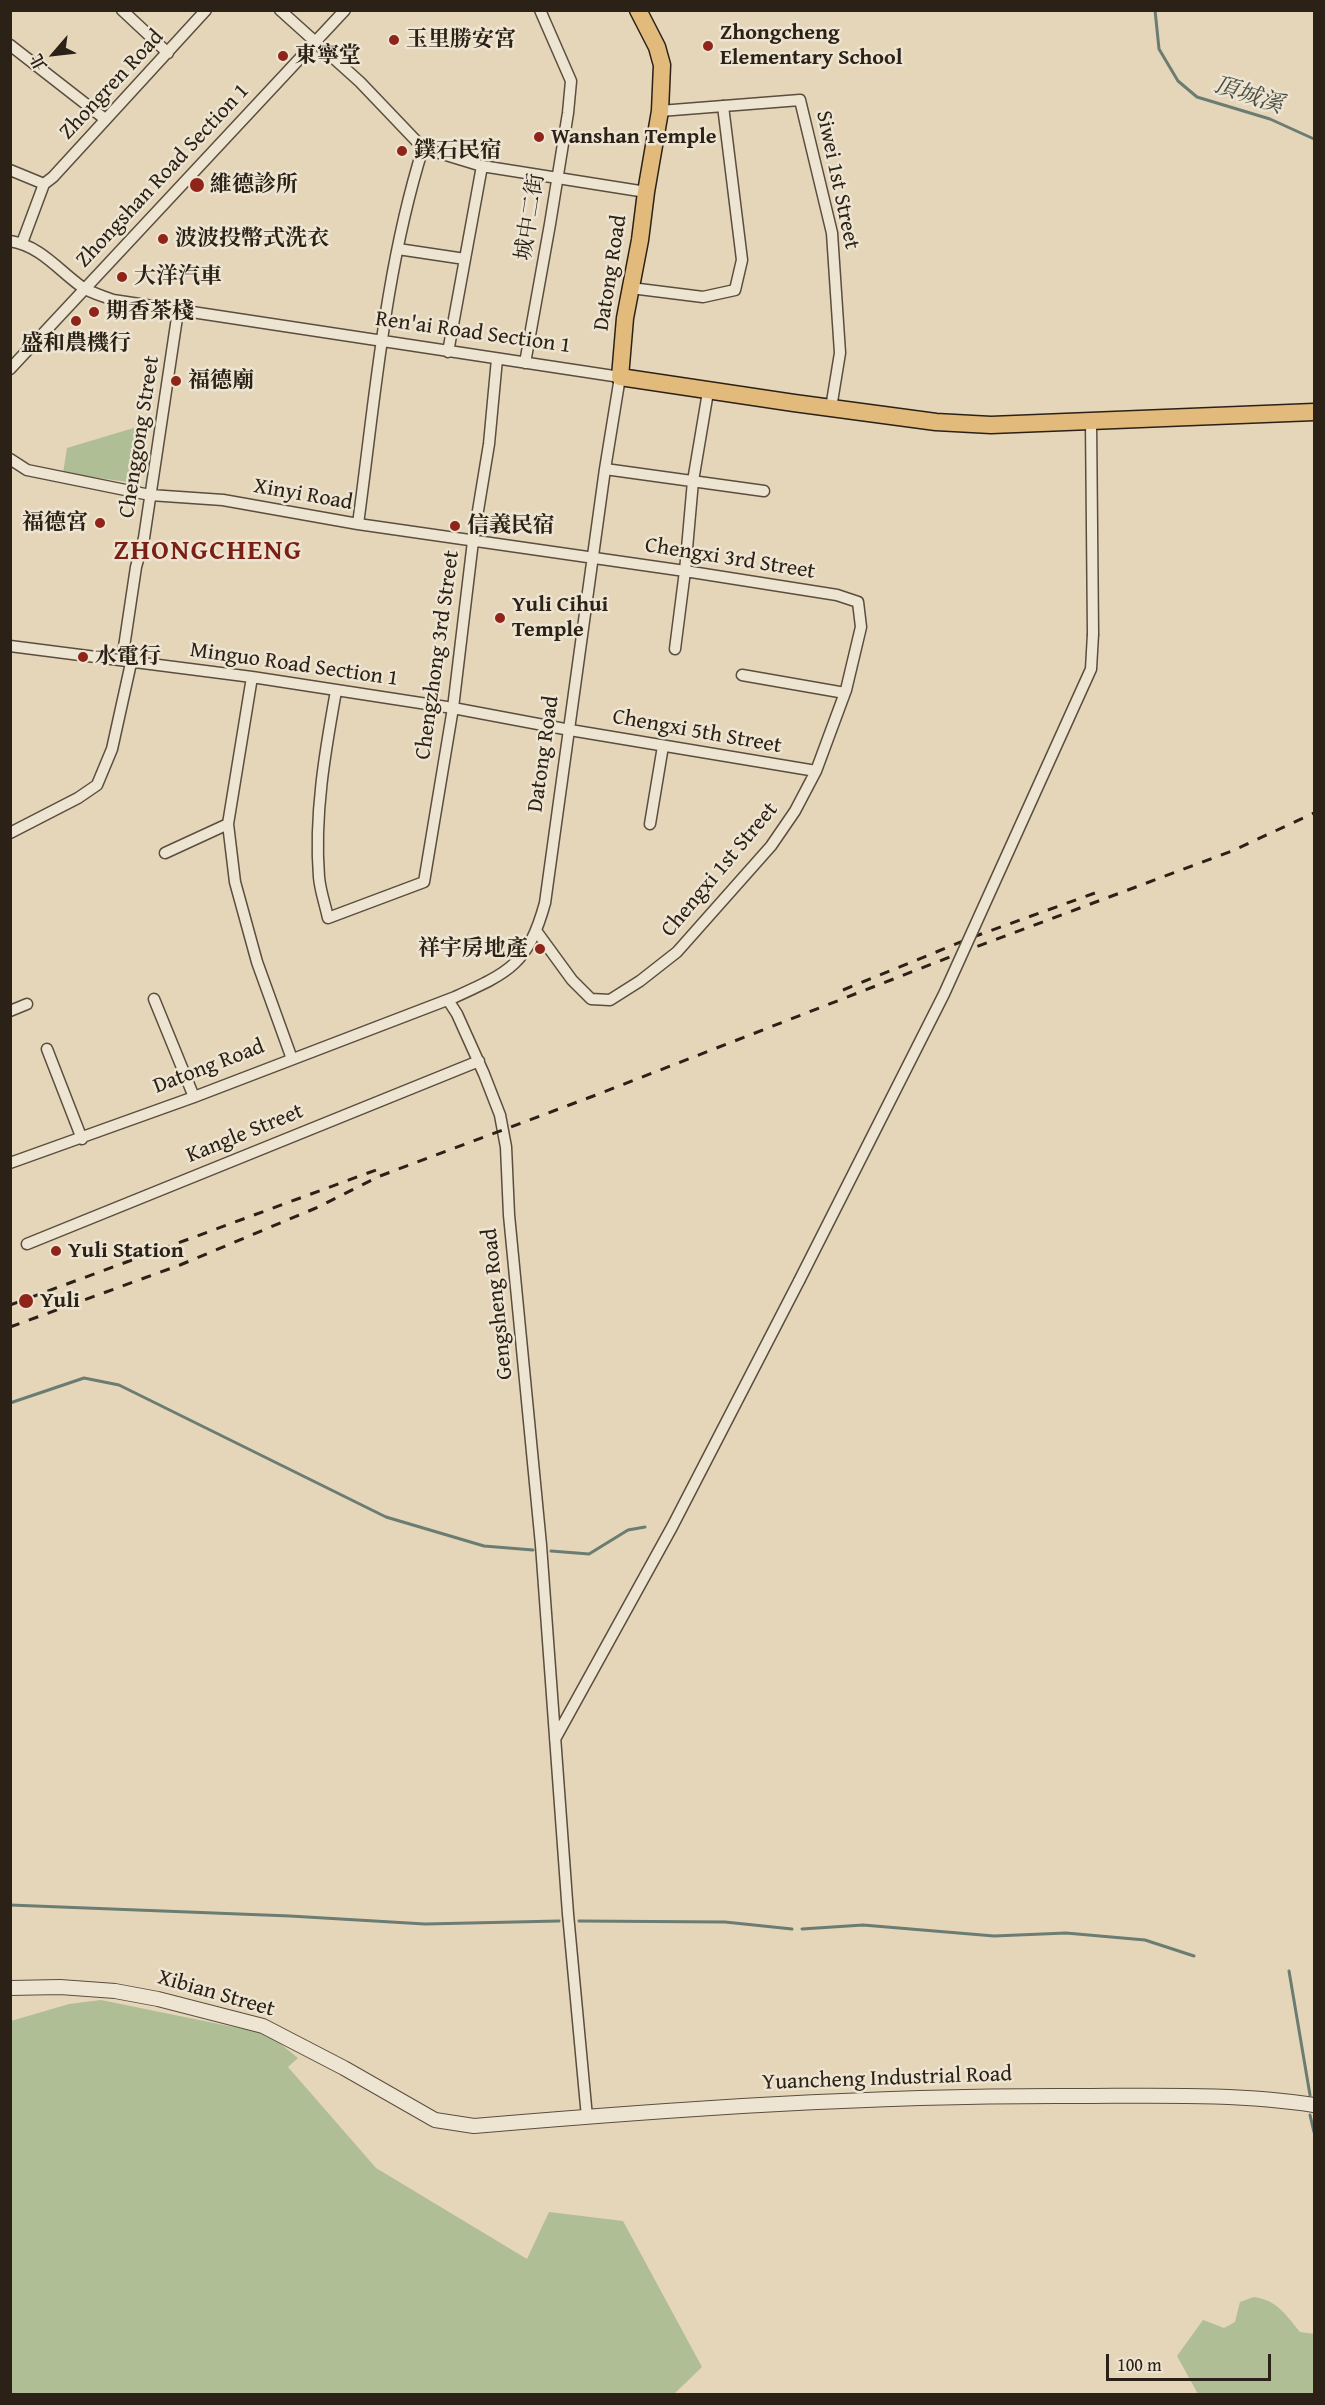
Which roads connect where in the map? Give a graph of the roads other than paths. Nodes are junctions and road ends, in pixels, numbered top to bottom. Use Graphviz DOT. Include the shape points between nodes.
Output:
graph roads {
  1 [pos="122,10"];
  2 [pos="206,10"];
  3 [pos="280,10"];
  4 [pos="345,10"];
  5 [pos="540,10"];
  6 [pos="638,10"];
  7 [pos="316,41"];
  8 [pos="10,45"];
  9 [pos="168,52"];
  10 [pos="723,106"];
  11 [pos="660,111"];
  12 [pos="105,120"];
  13 [pos="423,148"];
  14 [pos="482,166"];
  15 [pos="10,170"];
  16 [pos="557,178"];
  17 [pos="44,184"];
  18 [pos="646,192"];
  19 [pos="10,241"];
  20 [pos="22,243"];
  21 [pos="398,249"];
  22 [pos="465,259"];
  23 [pos="84,288"];
  24 [pos="631,288"];
  25 [pos="178,311"];
  26 [pos="382,342"];
  27 [pos="448,352"];
  28 [pos="497,359"];
  29 [pos="525,363"];
  30 [pos="10,369"];
  31 [pos="620,377"];
  32 [pos="708,392"];
  33 [pos="831,408"];
  34 [pos="1314,412"];
  35 [pos="1091,421"];
  36 [pos="10,459"];
  37 [pos="605,468"];
  38 [pos="693,481"];
  39 [pos="764,491"];
  40 [pos="150,495"];
  41 [pos="358,524"];
  42 [pos="473,541"];
  43 [pos="594,558"];
  44 [pos="685,571"];
  45 [pos="858,602"];
  46 [pos="10,646"];
  47 [pos="675,649"];
  48 [pos="131,663"];
  49 [pos="742,675"];
  50 [pos="252,677"];
  51 [pos="336,691"];
  52 [pos="845,693"];
  53 [pos="453,708"];
  54 [pos="570,730"];
  55 [pos="663,746"];
  56 [pos="816,771"];
  57 [pos="228,824"];
  58 [pos="650,824"];
  59 [pos="10,833"];
  60 [pos="165,853"];
  61 [pos="537,932"];
  62 [pos="154,999"];
  63 [pos="448,1000"];
  64 [pos="27,1004"];
  65 [pos="10,1011"];
  66 [pos="47,1049"];
  67 [pos="292,1059"];
  68 [pos="479,1061"];
  69 [pos="194,1097"];
  70 [pos="82,1139"];
  71 [pos="10,1163"];
  72 [pos="27,1244"];
  73 [pos="555,1739"];
  74 [pos="10,1988"];
  75 [pos="1314,2105"];
  76 [pos="587,2117"];
  77 [pos="461,2124"];
  1 -- 9 [label="street"];
  2 -- 9 [label="street, Zhongren Road"];
  3 -- 7 [label="street"];
  4 -- 7 [label="street, Zhongshan Road Section 1"];
  5 -- 16 [label="street, 城中二街" via="571,81"];
  6 -- 11 [label="main road, Datong Road" via="662,65"];
  7 -- 13 [label="street"];
  7 -- 23 [label="street, Zhongshan Road Section 1"];
  8 -- 12 [label="street"];
  9 -- 12 [label="street, Zhongren Road"];
  10 -- 11 [label="street, Siwei 1st Street"];
  10 -- 24 [label="street" via="742,260 735,290 703,297"];
  10 -- 33 [label="street, Siwei 1st Street" via="800,100 832,233 840,353"];
  11 -- 18 [label="main road, Datong Road"];
  12 -- 17 [label="street, Zhongren Road"];
  13 -- 14 [label="street"];
  13 -- 21 [label="street"];
  14 -- 16 [label="street"];
  14 -- 22 [label="street"];
  15 -- 17 [label="street"];
  16 -- 18 [label="street"];
  16 -- 29 [label="street, 城中二街"];
  17 -- 20 [label="street, Zhongren Road"];
  18 -- 24 [label="main road, Datong Road"];
  19 -- 20 [label="street, Ren'ai Road Section 1"];
  20 -- 23 [label="street, Ren'ai Road Section 1" via="49,258"];
  21 -- 22 [label="street"];
  21 -- 26 [label="street"];
  22 -- 27 [label="street"];
  23 -- 25 [label="street, Ren'ai Road Section 1" via="113,300"];
  23 -- 30 [label="street, Zhongshan Road Section 1"];
  24 -- 31 [label="main road, Datong Road"];
  25 -- 26 [label="street, Ren'ai Road Section 1"];
  25 -- 40 [label="street, Chenggong Street"];
  26 -- 27 [label="street, Ren'ai Road Section 1"];
  26 -- 41 [label="street"];
  27 -- 28 [label="street, Ren'ai Road Section 1"];
  28 -- 29 [label="street, Ren'ai Road Section 1"];
  28 -- 42 [label="street, Chengzhong 3rd Street" via="489,444"];
  29 -- 31 [label="street, Ren'ai Road Section 1"];
  31 -- 32 [label="main road, Ren'ai Road Section 1"];
  31 -- 37 [label="street, Datong Road"];
  32 -- 33 [label="main road, Ren'ai Road Section 1"];
  32 -- 38 [label="street"];
  33 -- 35 [label="main road, Ren'ai Road Section 1" via="991,425"];
  34 -- 35 [label="main road, Ren'ai Road Section 1"];
  35 -- 73 [label="street, bridge" via="1090,669 944,994 672,1527"];
  36 -- 40 [label="street, Xinyi Road" via="27,470"];
  37 -- 38 [label="street"];
  37 -- 43 [label="street, Datong Road"];
  38 -- 39 [label="street"];
  38 -- 44 [label="street"];
  40 -- 41 [label="street, Xinyi Road" via="223,500"];
  40 -- 48 [label="street, Chenggong Street" via="124,647"];
  41 -- 42 [label="street, Xinyi Road"];
  42 -- 43 [label="street, Xinyi Road"];
  42 -- 53 [label="street, Chengzhong 3rd Street"];
  43 -- 44 [label="street, Chengxi 3rd Street"];
  43 -- 54 [label="street, Datong Road"];
  44 -- 45 [label="street, Chengxi 3rd Street" via="837,595"];
  44 -- 47 [label="street"];
  45 -- 52 [label="street, Chengxi 1st Street" via="861,627"];
  46 -- 48 [label="street, Minguo Road Section 1"];
  48 -- 50 [label="street, Minguo Road Section 1"];
  48 -- 59 [label="street, Chenggong Street" via="112,749 98,785"];
  49 -- 52 [label="street"];
  50 -- 51 [label="street, Minguo Road Section 1"];
  50 -- 57 [label="street"];
  51 -- 53 [label="street, Minguo Road Section 1"];
  51 -- 53 [label="street, Chengzhong 3rd Street" via="321,792 319,878 328,918 424,882"];
  52 -- 56 [label="street, Chengxi 1st Street"];
  53 -- 54 [label="street, Minguo Road Section 1"];
  54 -- 55 [label="street, Chengxi 5th Street"];
  54 -- 61 [label="street, Datong Road" via="545,903"];
  55 -- 56 [label="street, Chengxi 5th Street"];
  55 -- 58 [label="street"];
  56 -- 61 [label="street, Chengxi 1st Street" via="795,812 771,846 677,952 610,1000 591,999"];
  57 -- 60 [label="street"];
  57 -- 67 [label="street" via="235,882 257,962"];
  61 -- 63 [label="street, Datong Road" via="512,967"];
  62 -- 69 [label="street"];
  63 -- 67 [label="street, Datong Road"];
  63 -- 68 [label="street, Gengsheng Road"];
  64 -- 65 [label="street"];
  66 -- 70 [label="street"];
  67 -- 69 [label="street, Datong Road"];
  68 -- 72 [label="street, Kangle Street"];
  68 -- 73 [label="street, Gengsheng Road" via="500,1115 506,1147"];
  69 -- 70 [label="street, Datong Road"];
  70 -- 71 [label="street, Datong Road"];
  73 -- 76 [label="street, Gengsheng Road"];
  74 -- 77 [label="street, Xibian Street" via="115,1990 263,2026 435,2120"];
  75 -- 76 [label="street, Yuancheng Industrial Road" via="1199,2096 991,2095 766,2104"];
  76 -- 77 [label="street, Yuancheng Industrial Road"];
}
